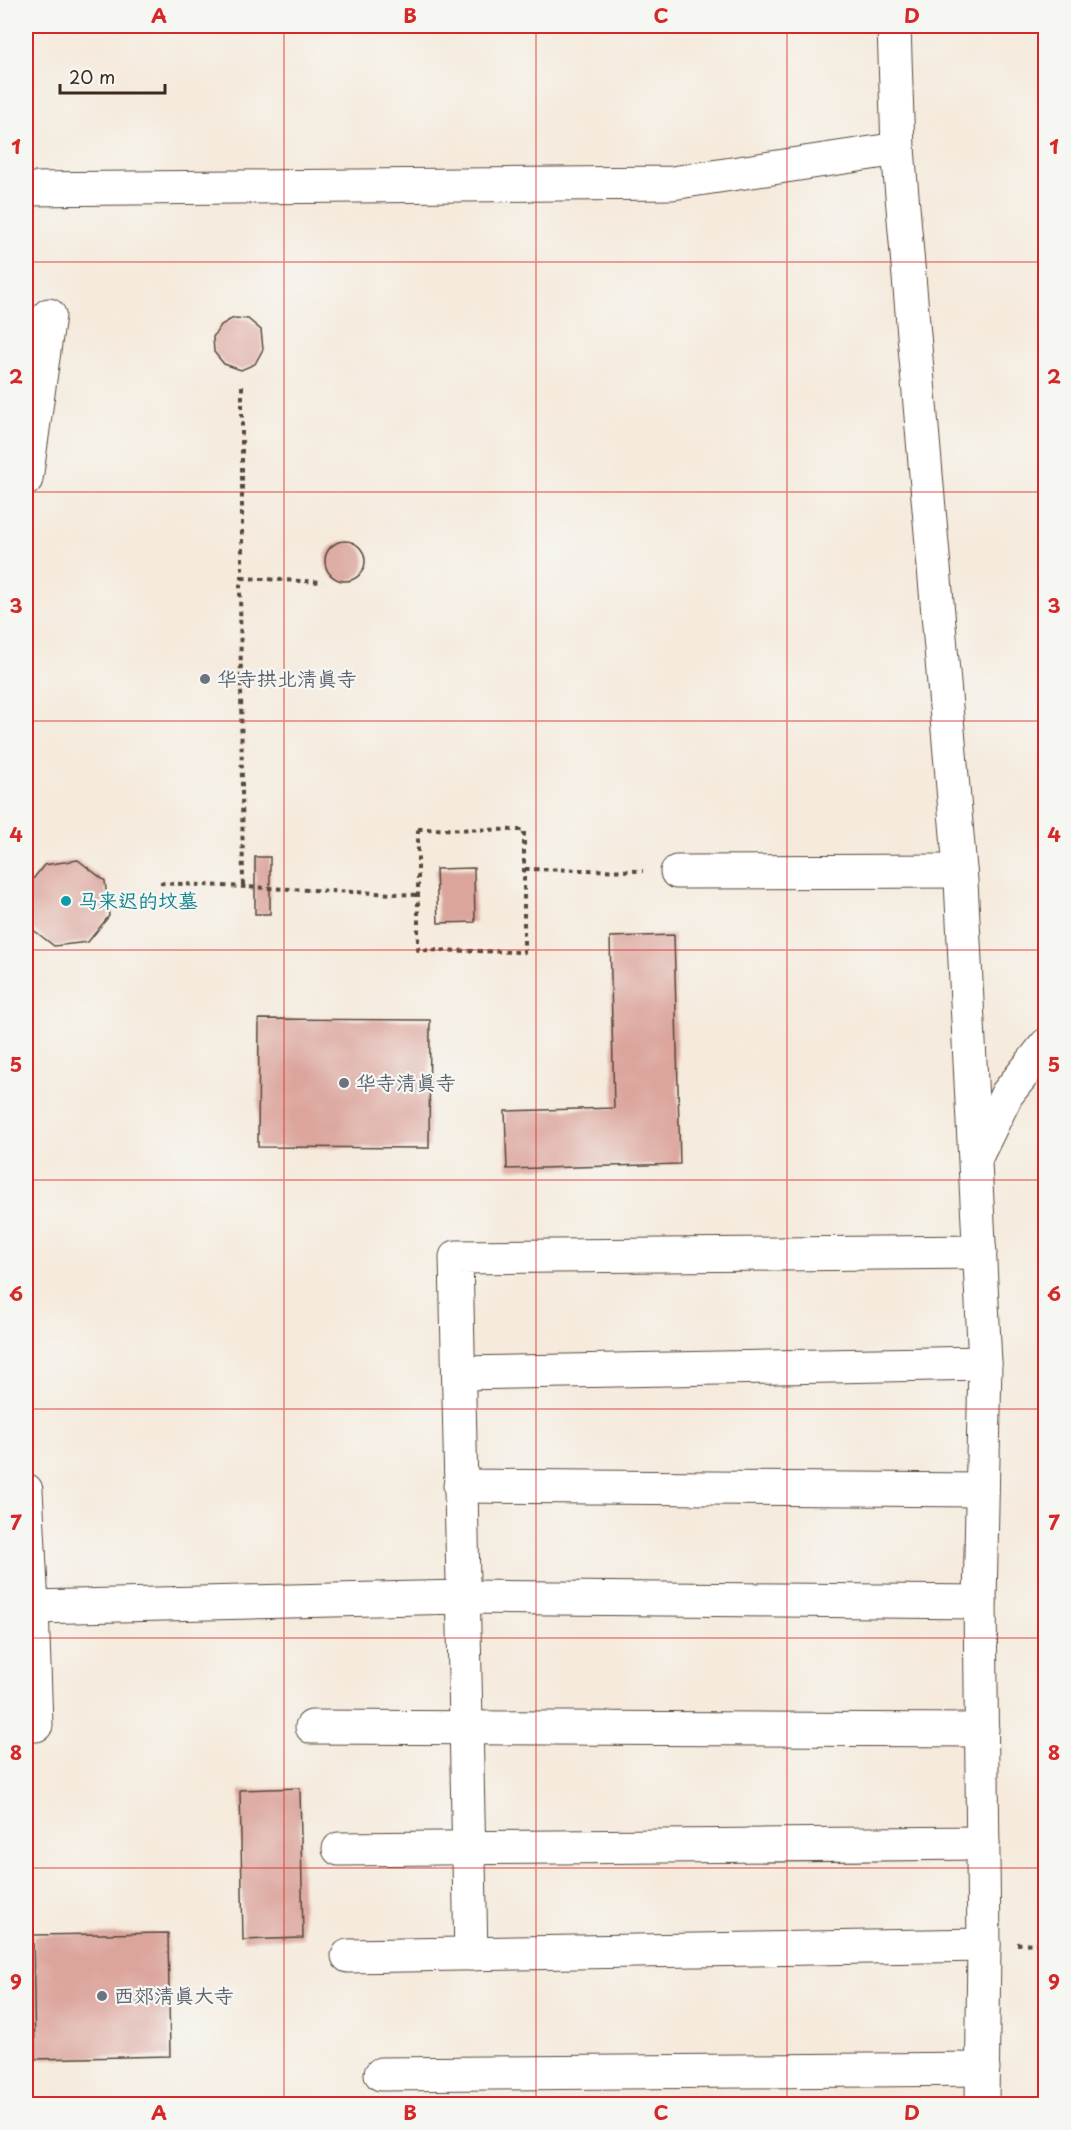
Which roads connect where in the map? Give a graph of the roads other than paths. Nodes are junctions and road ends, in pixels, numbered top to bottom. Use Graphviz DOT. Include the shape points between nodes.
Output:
graph roads {
  1 [pos="894,26"];
  2 [pos="898,149"];
  3 [pos="26,189"];
  4 [pos="49,315"];
  5 [pos="26,478"];
  6 [pos="960,871"];
  7 [pos="677,872"];
  8 [pos="1046,1045"];
  9 [pos="975,1160"];
  10 [pos="980,1252"];
  11 [pos="985,1363"];
  12 [pos="459,1373"];
  13 [pos="460,1486"];
  14 [pos="26,1490"];
  15 [pos="982,1490"];
  16 [pos="462,1597"];
  17 [pos="980,1602"];
  18 [pos="32,1607"];
  19 [pos="36,1725"];
  20 [pos="312,1727"];
  21 [pos="466,1727"];
  22 [pos="981,1730"];
  23 [pos="982,1843"];
  24 [pos="468,1848"];
  25 [pos="339,1849"];
  26 [pos="984,1945"];
  27 [pos="471,1954"];
  28 [pos="348,1956"];
  29 [pos="983,2069"];
  30 [pos="381,2074"];
  31 [pos="982,2104"];
  1 -- 2 [label="street"];
  2 -- 3 [label="street" via="672,183"];
  2 -- 6 [label="street"];
  4 -- 5 [label="street"];
  6 -- 7 [label="street"];
  6 -- 9 [label="street"];
  8 -- 9 [label="street" via="1007,1094"];
  9 -- 10 [label="street"];
  10 -- 11 [label="street"];
  10 -- 12 [label="street" via="456,1257"];
  11 -- 12 [label="street"];
  11 -- 15 [label="street"];
  12 -- 13 [label="street"];
  13 -- 15 [label="street"];
  13 -- 16 [label="street"];
  14 -- 18 [label="street"];
  15 -- 17 [label="street"];
  16 -- 17 [label="street"];
  16 -- 18 [label="street"];
  16 -- 21 [label="street"];
  17 -- 22 [label="street"];
  18 -- 19 [label="street"];
  20 -- 21 [label="street"];
  21 -- 22 [label="street"];
  21 -- 24 [label="street"];
  22 -- 23 [label="street"];
  23 -- 24 [label="street"];
  23 -- 26 [label="street"];
  24 -- 25 [label="street"];
  24 -- 27 [label="street"];
  26 -- 27 [label="street"];
  26 -- 29 [label="street"];
  27 -- 28 [label="street"];
  29 -- 30 [label="street"];
  29 -- 31 [label="street"];
}
